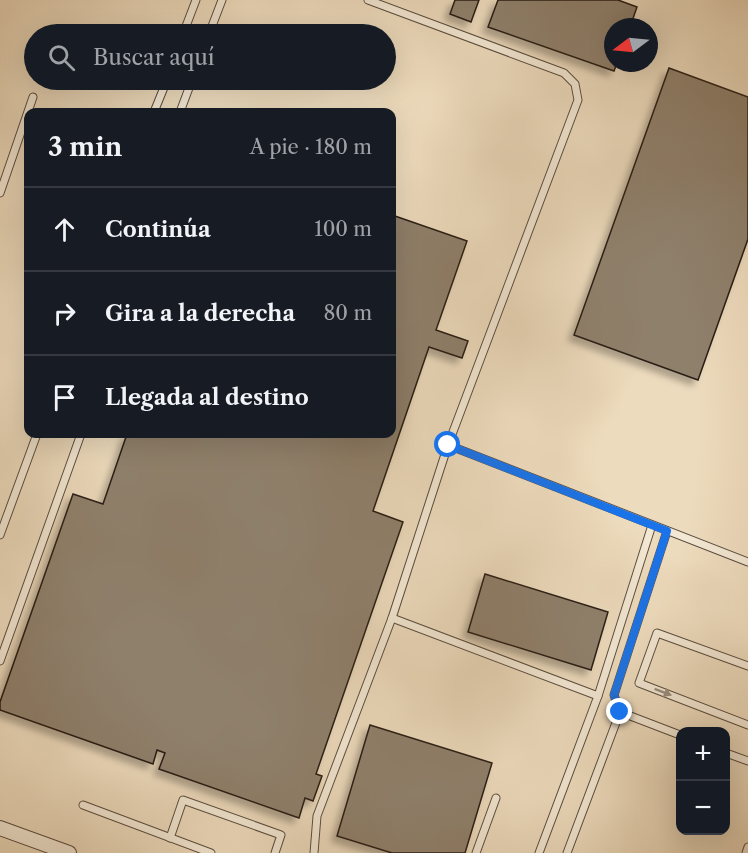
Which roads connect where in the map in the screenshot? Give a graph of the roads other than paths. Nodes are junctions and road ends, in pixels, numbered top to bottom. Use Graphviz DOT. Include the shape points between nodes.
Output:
graph roads {
  1 [pos="196,0"];
  2 [pos="222,0"];
  3 [pos="368,0"];
  4 [pos="187,24"];
  5 [pos="213,24"];
  6 [pos="162,90"];
  7 [pos="188,90"];
  8 [pos="33,97"];
  9 [pos="29,108"];
  10 [pos="156,108"];
  11 [pos="182,108"];
  12 [pos="24,123"];
  13 [pos="0,193"];
  14 [pos="36,438"];
  15 [pos="80,438"];
  16 [pos="448,445"];
  17 [pos="652,525"];
  18 [pos="667,531"];
  19 [pos="0,535"];
  20 [pos="748,562"];
  21 [pos="392,618"];
  22 [pos="0,662"];
  23 [pos="748,666"];
  24 [pos="598,696"];
  25 [pos="620,712"];
  26 [pos="748,725"];
  27 [pos="676,733"];
  28 [pos="730,754"];
  29 [pos="748,761"];
  30 [pos="496,798"];
  31 [pos="83,805"];
  32 [pos="0,828"];
  33 [pos="170,838"];
  34 [pos="748,847"];
  35 [pos="69,853"];
  36 [pos="211,853"];
  37 [pos="275,853"];
  38 [pos="314,853"];
  39 [pos="476,853"];
  40 [pos="539,853"];
  41 [pos="567,853"];
  42 [pos="746,853"];
  1 -- 4 [label="lane"];
  2 -- 5 [label="lane"];
  3 -- 16 [label="lane" via="564,73 575,84 578,100"];
  6 -- 10 [label="lane"];
  7 -- 11 [label="lane"];
  8 -- 9 [label="lane"];
  12 -- 13 [label="lane"];
  14 -- 19 [label="lane"];
  15 -- 22 [label="lane"];
  16 -- 17 [label="lane"];
  16 -- 21 [label="lane"];
  17 -- 18 [label="lane"];
  17 -- 24 [label="lane"];
  18 -- 20 [label="lane"];
  18 -- 25 [label="lane" via="614,695"];
  21 -- 24 [label="lane"];
  21 -- 38 [label="lane" via="317,816"];
  23 -- 26 [label="lane, one-way" via="657,633 639,683"];
  24 -- 40 [label="lane"];
  25 -- 27 [label="lane"];
  25 -- 41 [label="lane"];
  28 -- 29 [label="lane"];
  30 -- 39 [label="lane"];
  31 -- 33 [label="lane"];
  32 -- 35 [label="street"];
  33 -- 36 [label="lane"];
  33 -- 37 [label="lane" via="183,800 281,836"];
  34 -- 42 [label="lane"];
}
